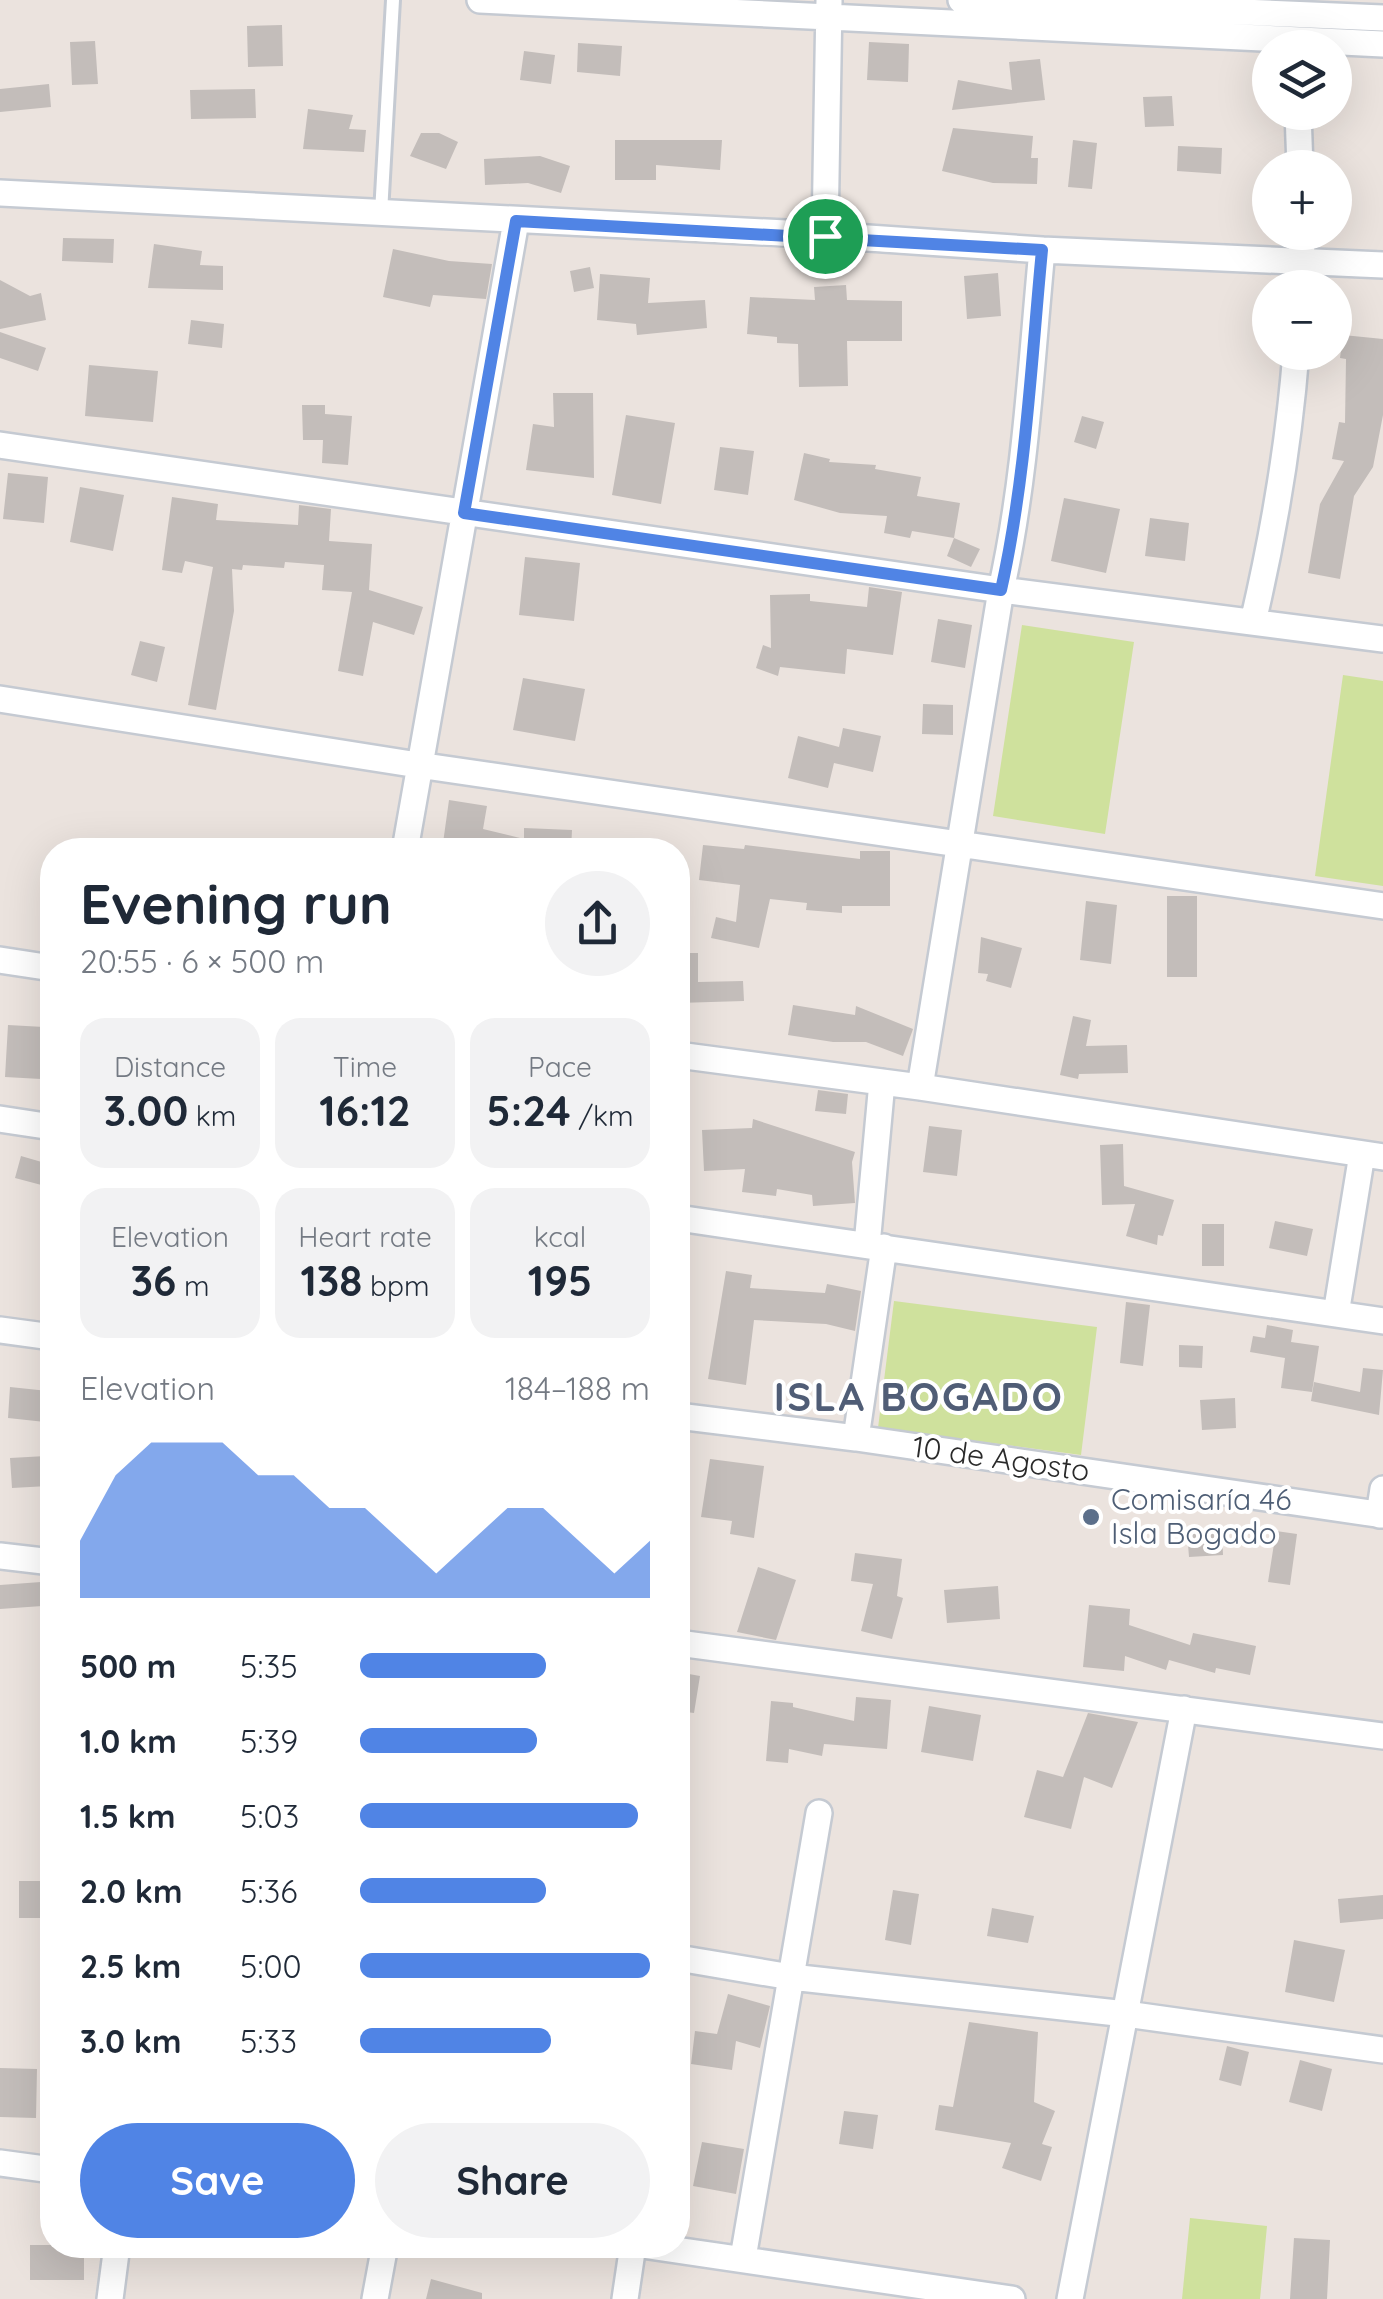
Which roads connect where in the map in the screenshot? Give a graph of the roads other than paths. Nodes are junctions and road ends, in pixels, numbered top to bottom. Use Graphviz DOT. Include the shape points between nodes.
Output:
graph roads {
  1 [pos="393,0"];
  2 [pos="480,0"];
  3 [pos="962,0"];
  4 [pos="615,2"];
  5 [pos="1294,6"];
  6 [pos="828,9"];
  7 [pos="1027,10"];
  8 [pos="1383,18"];
  9 [pos="1252,38"];
  10 [pos="1352,44"];
  11 [pos="1383,44"];
  12 [pos="0,193"];
  13 [pos="381,214"];
  14 [pos="516,221"];
  15 [pos="825,236"];
  16 [pos="1042,250"];
  17 [pos="1303,250"];
  18 [pos="1303,260"];
  19 [pos="1383,264"];
  20 [pos="1302,270"];
  21 [pos="1295,370"];
  22 [pos="0,445"];
  23 [pos="464,513"];
  24 [pos="1001,590"];
  25 [pos="1254,622"];
  26 [pos="1383,639"];
  27 [pos="0,699"];
  28 [pos="418,765"];
  29 [pos="407,838"];
  30 [pos="958,844"];
  31 [pos="1383,906"];
  32 [pos="0,960"];
  33 [pos="40,966"];
  34 [pos="690,1056"];
  35 [pos="882,1082"];
  36 [pos="920,1087"];
  37 [pos="0,1119"];
  38 [pos="40,1125"];
  39 [pos="1373,1155"];
  40 [pos="690,1220"];
  41 [pos="875,1246"];
  42 [pos="1336,1314"];
  43 [pos="1383,1322"];
  44 [pos="0,1330"];
  45 [pos="40,1335"];
  46 [pos="690,1417"];
  47 [pos="856,1438"];
  48 [pos="1382,1506"];
  49 [pos="0,1556"];
  50 [pos="40,1561"];
  51 [pos="690,1645"];
  52 [pos="1184,1709"];
  53 [pos="1383,1736"];
  54 [pos="820,1813"];
  55 [pos="690,1960"];
  56 [pos="791,1977"];
  57 [pos="1126,2014"];
  58 [pos="1383,2050"];
  59 [pos="0,2163"];
  60 [pos="40,2168"];
  61 [pos="690,2251"];
  62 [pos="115,2258"];
  63 [pos="383,2258"];
  64 [pos="631,2258"];
  65 [pos="743,2258"];
  66 [pos="891,2290"];
  67 [pos="110,2299"];
  68 [pos="375,2299"];
  69 [pos="625,2299"];
  70 [pos="1012,2299"];
  71 [pos="1070,2299"];
  1 -- 13 [label="lane"];
  2 -- 4 [label="street"];
  3 -- 7 [label="street"];
  4 -- 6 [label="street"];
  5 -- 7 [label="street"];
  5 -- 8 [label="street"];
  6 -- 7 [label="street"];
  6 -- 15 [label="street"];
  7 -- 9 [label="street"];
  10 -- 11 [label="street"];
  12 -- 13 [label="street"];
  13 -- 14 [label="street"];
  14 -- 15 [label="street"];
  14 -- 23 [label="street"];
  15 -- 16 [label="street"];
  16 -- 18 [label="street"];
  16 -- 24 [label="street" via="1025,455"];
  17 -- 18 [label="street"];
  18 -- 19 [label="street"];
  18 -- 20 [label="street"];
  21 -- 25 [label="street" via="1288,450"];
  22 -- 23 [label="street"];
  23 -- 24 [label="street"];
  23 -- 28 [label="street"];
  24 -- 25 [label="street"];
  24 -- 30 [label="street"];
  25 -- 26 [label="street"];
  27 -- 28 [label="street"];
  28 -- 29 [label="street"];
  28 -- 30 [label="street"];
  30 -- 31 [label="street"];
  30 -- 36 [label="street"];
  32 -- 33 [label="street"];
  34 -- 35 [label="street"];
  35 -- 36 [label="street"];
  35 -- 41 [label="street"];
  36 -- 39 [label="street"];
  37 -- 38 [label="street"];
  39 -- 42 [label="street"];
  40 -- 41 [label="street"];
  41 -- 42 [label="street"];
  41 -- 47 [label="street"];
  42 -- 43 [label="street"];
  44 -- 45 [label="street"];
  46 -- 47 [label="street, 10 de Agosto"];
  47 -- 48 [label="street, 10 de Agosto"];
  49 -- 50 [label="street"];
  51 -- 52 [label="street"];
  52 -- 53 [label="street"];
  52 -- 57 [label="street"];
  54 -- 56 [label="street"];
  55 -- 56 [label="street"];
  56 -- 57 [label="street"];
  56 -- 65 [label="street"];
  57 -- 58 [label="street"];
  57 -- 71 [label="street"];
  59 -- 60 [label="street"];
  61 -- 65 [label="street"];
  62 -- 67 [label="street"];
  63 -- 68 [label="street"];
  64 -- 69 [label="street"];
  65 -- 66 [label="street"];
  66 -- 70 [label="street"];
}
